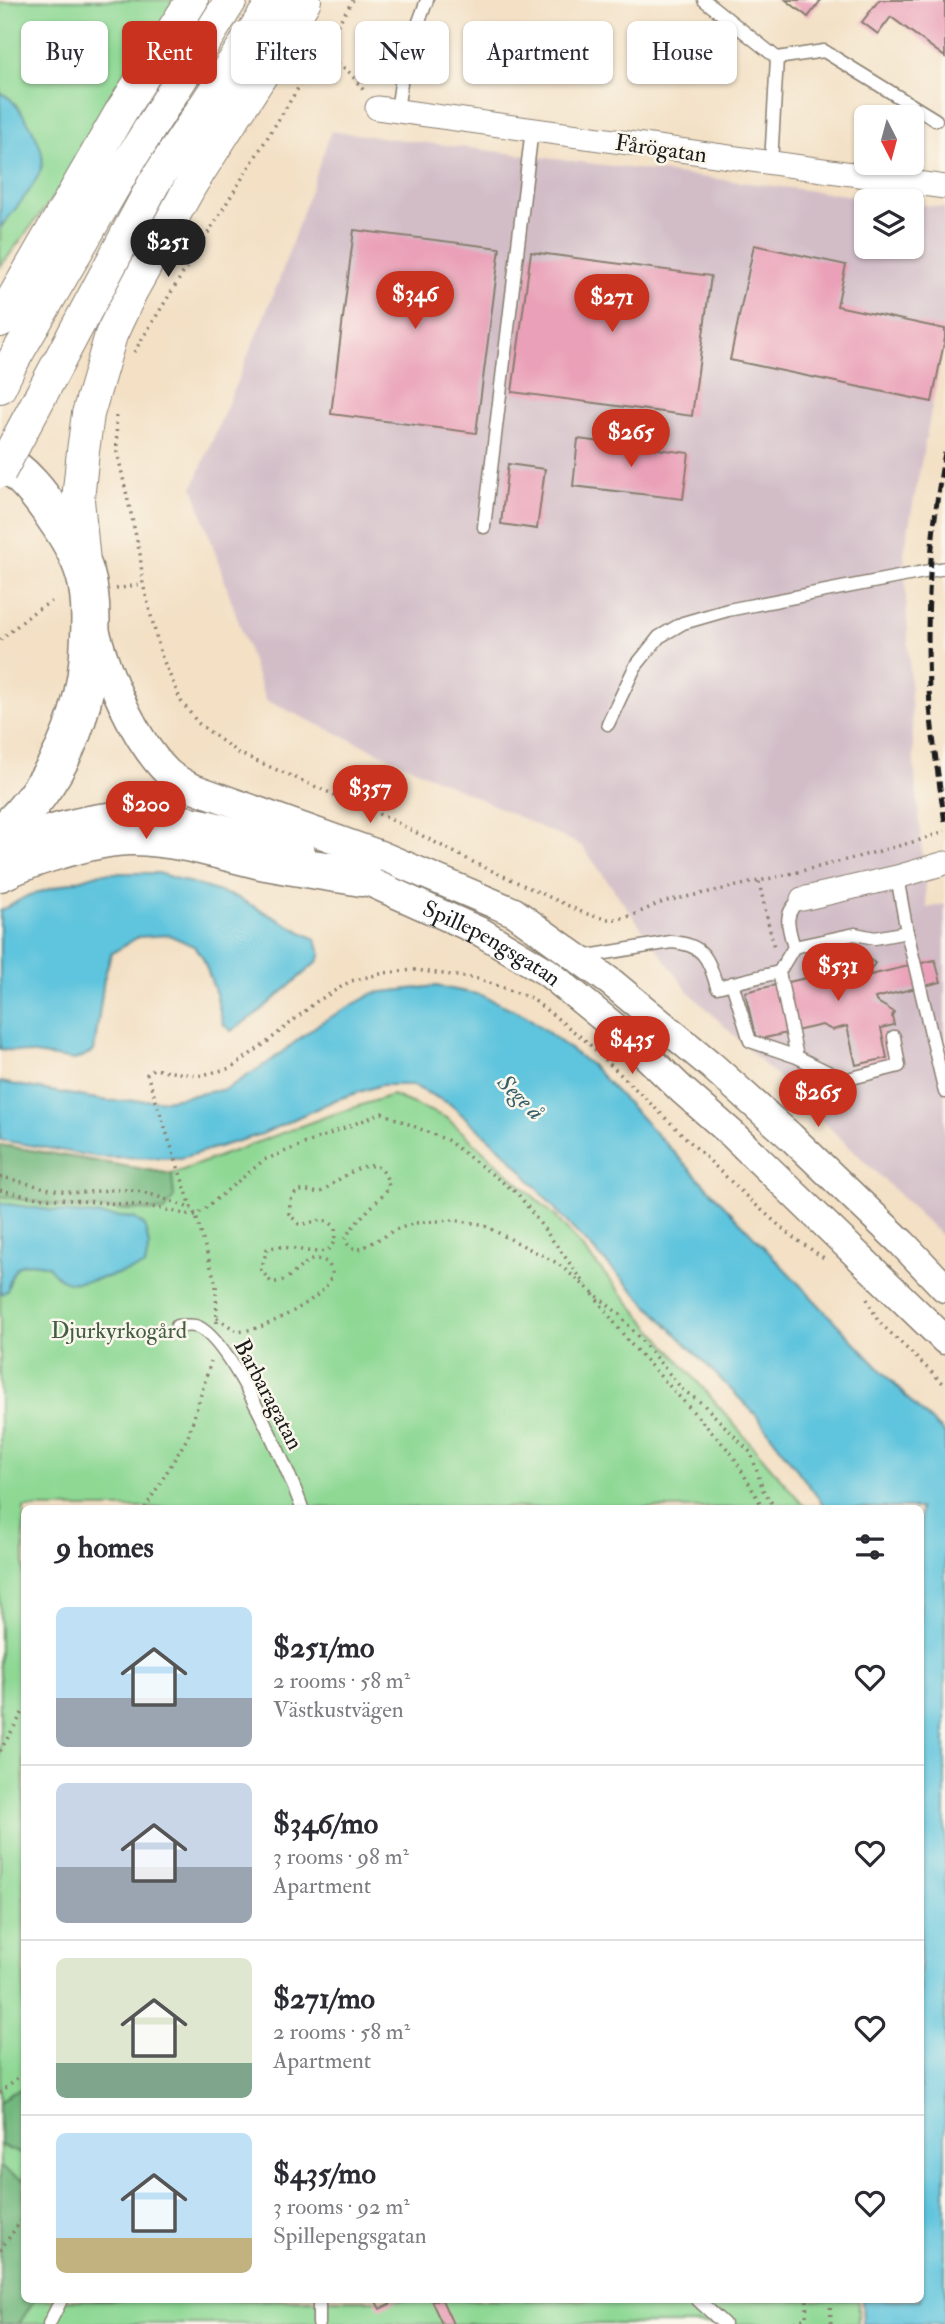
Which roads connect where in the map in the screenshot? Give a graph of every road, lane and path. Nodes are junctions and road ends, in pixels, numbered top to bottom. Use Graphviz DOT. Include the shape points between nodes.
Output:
graph roads {
  1 [pos="192,0"];
  2 [pos="231,0"];
  3 [pos="274,0"];
  4 [pos="305,0"];
  5 [pos="353,0"];
  6 [pos="427,0"];
  7 [pos="704,0"];
  8 [pos="340,21"];
  9 [pos="777,58"];
  10 [pos="341,66"];
  11 [pos="300,84"];
  12 [pos="387,109"];
  13 [pos="936,120"];
  14 [pos="532,129"];
  15 [pos="771,163"];
  16 [pos="945,187"];
  17 [pos="0,321"];
  18 [pos="130,360"];
  19 [pos="0,387"];
  20 [pos="116,414"];
  21 [pos="0,460"];
  22 [pos="0,472"];
  23 [pos="484,527"];
  24 [pos="945,568"];
  25 [pos="144,584"];
  26 [pos="95,594"];
  27 [pos="54,600"];
  28 [pos="0,640"];
  29 [pos="608,724"];
  30 [pos="945,831"];
  31 [pos="0,836"];
  32 [pos="0,847"];
  33 [pos="945,863"];
  34 [pos="0,872"];
  35 [pos="362,877"];
  36 [pos="897,877"];
  37 [pos="759,882"];
  38 [pos="802,899"];
  39 [pos="907,932"];
  40 [pos="794,947"];
  41 [pos="578,957"];
  42 [pos="779,972"];
  43 [pos="732,983"];
  44 [pos="894,1037"];
  45 [pos="797,1057"];
  46 [pos="945,1088"];
  47 [pos="0,1177"];
  48 [pos="0,1190"];
  49 [pos="192,1209"];
  50 [pos="197,1216"];
  51 [pos="834,1265"];
  52 [pos="941,1282"];
  53 [pos="590,1290"];
  54 [pos="865,1296"];
  55 [pos="217,1318"];
  56 [pos="177,1326"];
  57 [pos="945,1340"];
  58 [pos="217,1341"];
  59 [pos="945,1384"];
  60 [pos="147,1505"];
  61 [pos="301,1505"];
  62 [pos="761,1505"];
  63 [pos="773,1505"];
  64 [pos="21,1715"];
  65 [pos="0,1751"];
  66 [pos="21,2075"];
  67 [pos="0,2093"];
  68 [pos="21,2221"];
  69 [pos="0,2250"];
  70 [pos="60,2303"];
  71 [pos="319,2303"];
  72 [pos="701,2303"];
  73 [pos="807,2303"];
  74 [pos="830,2303"];
  75 [pos="49,2324"];
  76 [pos="319,2324"];
  77 [pos="724,2324"];
  78 [pos="788,2324"];
  79 [pos="831,2324"];
  1 -- 17 [label="main road" via="120,113"];
  2 -- 19 [label="main road" via="126,166"];
  3 -- 22 [label="main road, bridge" via="154,183"];
  4 -- 26 [label="main road" via="192,183 111,335 88,414 78,500"];
  5 -- 8 [label="path"];
  6 -- 12 [label="lane"];
  7 -- 9 [label="lane"];
  9 -- 13 [label="lane" via="824,51"];
  9 -- 15 [label="lane"];
  10 -- 12 [label="path"];
  11 -- 18 [label="path"];
  12 -- 14 [label="street, Fårögatan"];
  14 -- 15 [label="street, Fårögatan"];
  14 -- 23 [label="lane"];
  15 -- 16 [label="street, Fårögatan"];
  20 -- 25 [label="path" via="117,451"];
  21 -- 26 [label="highway" via="31,485 50,509"];
  24 -- 29 [label="lane" via="683,623 659,637 635,667"];
  25 -- 26 [label="path"];
  25 -- 37 [label="path" via="161,655 181,701 198,723 238,753 596,917 627,917 668,901"];
  26 -- 31 [label="highway" via="83,704 68,746 55,770"];
  26 -- 41 [label="street, Spillepengsgatan" via="98,643 127,714 167,773 190,787 380,855 514,912"];
  27 -- 28 [label="path"];
  30 -- 37 [label="path"];
  32 -- 35 [label="street, Spillepengsgatan" via="72,824 144,816 180,819 261,839"];
  33 -- 36 [label="street"];
  34 -- 35 [label="highway" via="78,844 132,836 199,844"];
  35 -- 57 [label="street, Spillepengsgatan" via="481,932 547,972 628,1038 731,1133"];
  36 -- 38 [label="street"];
  36 -- 39 [label="lane"];
  37 -- 42 [label="path"];
  38 -- 40 [label="lane" via="788,912"];
  39 -- 40 [label="lane" via="875,938 856,934"];
  39 -- 46 [label="lane"];
  40 -- 42 [label="lane"];
  41 -- 43 [label="lane" via="683,943 694,945 710,963 717,987"];
  41 -- 52 [label="street, Spillepengsgatan" via="755,1104"];
  42 -- 43 [label="lane"];
  42 -- 45 [label="lane"];
  43 -- 45 [label="lane" via="750,1041"];
  44 -- 45 [label="lane" via="899,1066 844,1080"];
  47 -- 49 [label="path" via="74,1193 130,1190"];
  48 -- 50 [label="path" via="32,1198 147,1206"];
  49 -- 50 [label="path"];
  49 -- 51 [label="path" via="147,1074 153,1069 198,1076 231,1068 316,1002 351,981 415,970 479,979 531,998 586,1041 791,1236"];
  50 -- 53 [label="path" via="264,1160 382,1113 447,1140 518,1194"];
  50 -- 55 [label="path" via="216,1284"];
  53 -- 55 [label="path" via="556,1263 481,1224 450,1220 415,1223 361,1249 351,1248 345,1241 347,1233 389,1187 383,1170 358,1167 319,1193 302,1189 290,1201 289,1214 299,1223 328,1220 335,1227 336,1239 330,1248 310,1252 276,1245 267,1249 263,1259 261,1270 266,1277 281,1283 302,1265 321,1258 332,1272 323,1291 264,1326 238,1332"];
  53 -- 62 [label="path" via="628,1341 732,1454"];
  53 -- 63 [label="path" via="619,1314 683,1390 751,1453"];
  54 -- 59 [label="path" via="878,1321"];
  55 -- 58 [label="path"];
  56 -- 58 [label="lane, Barbaragatan" via="197,1326"];
  58 -- 60 [label="path" via="188,1437"];
  58 -- 61 [label="lane, Barbaragatan" via="244,1381"];
  64 -- 65 [label="path"];
  66 -- 67 [label="path"];
  68 -- 69 [label="path"];
  70 -- 75 [label="lane"];
  71 -- 76 [label="lane"];
  72 -- 77 [label="lane"];
  73 -- 78 [label="path" via="806,2318"];
  74 -- 79 [label="path"];
}
